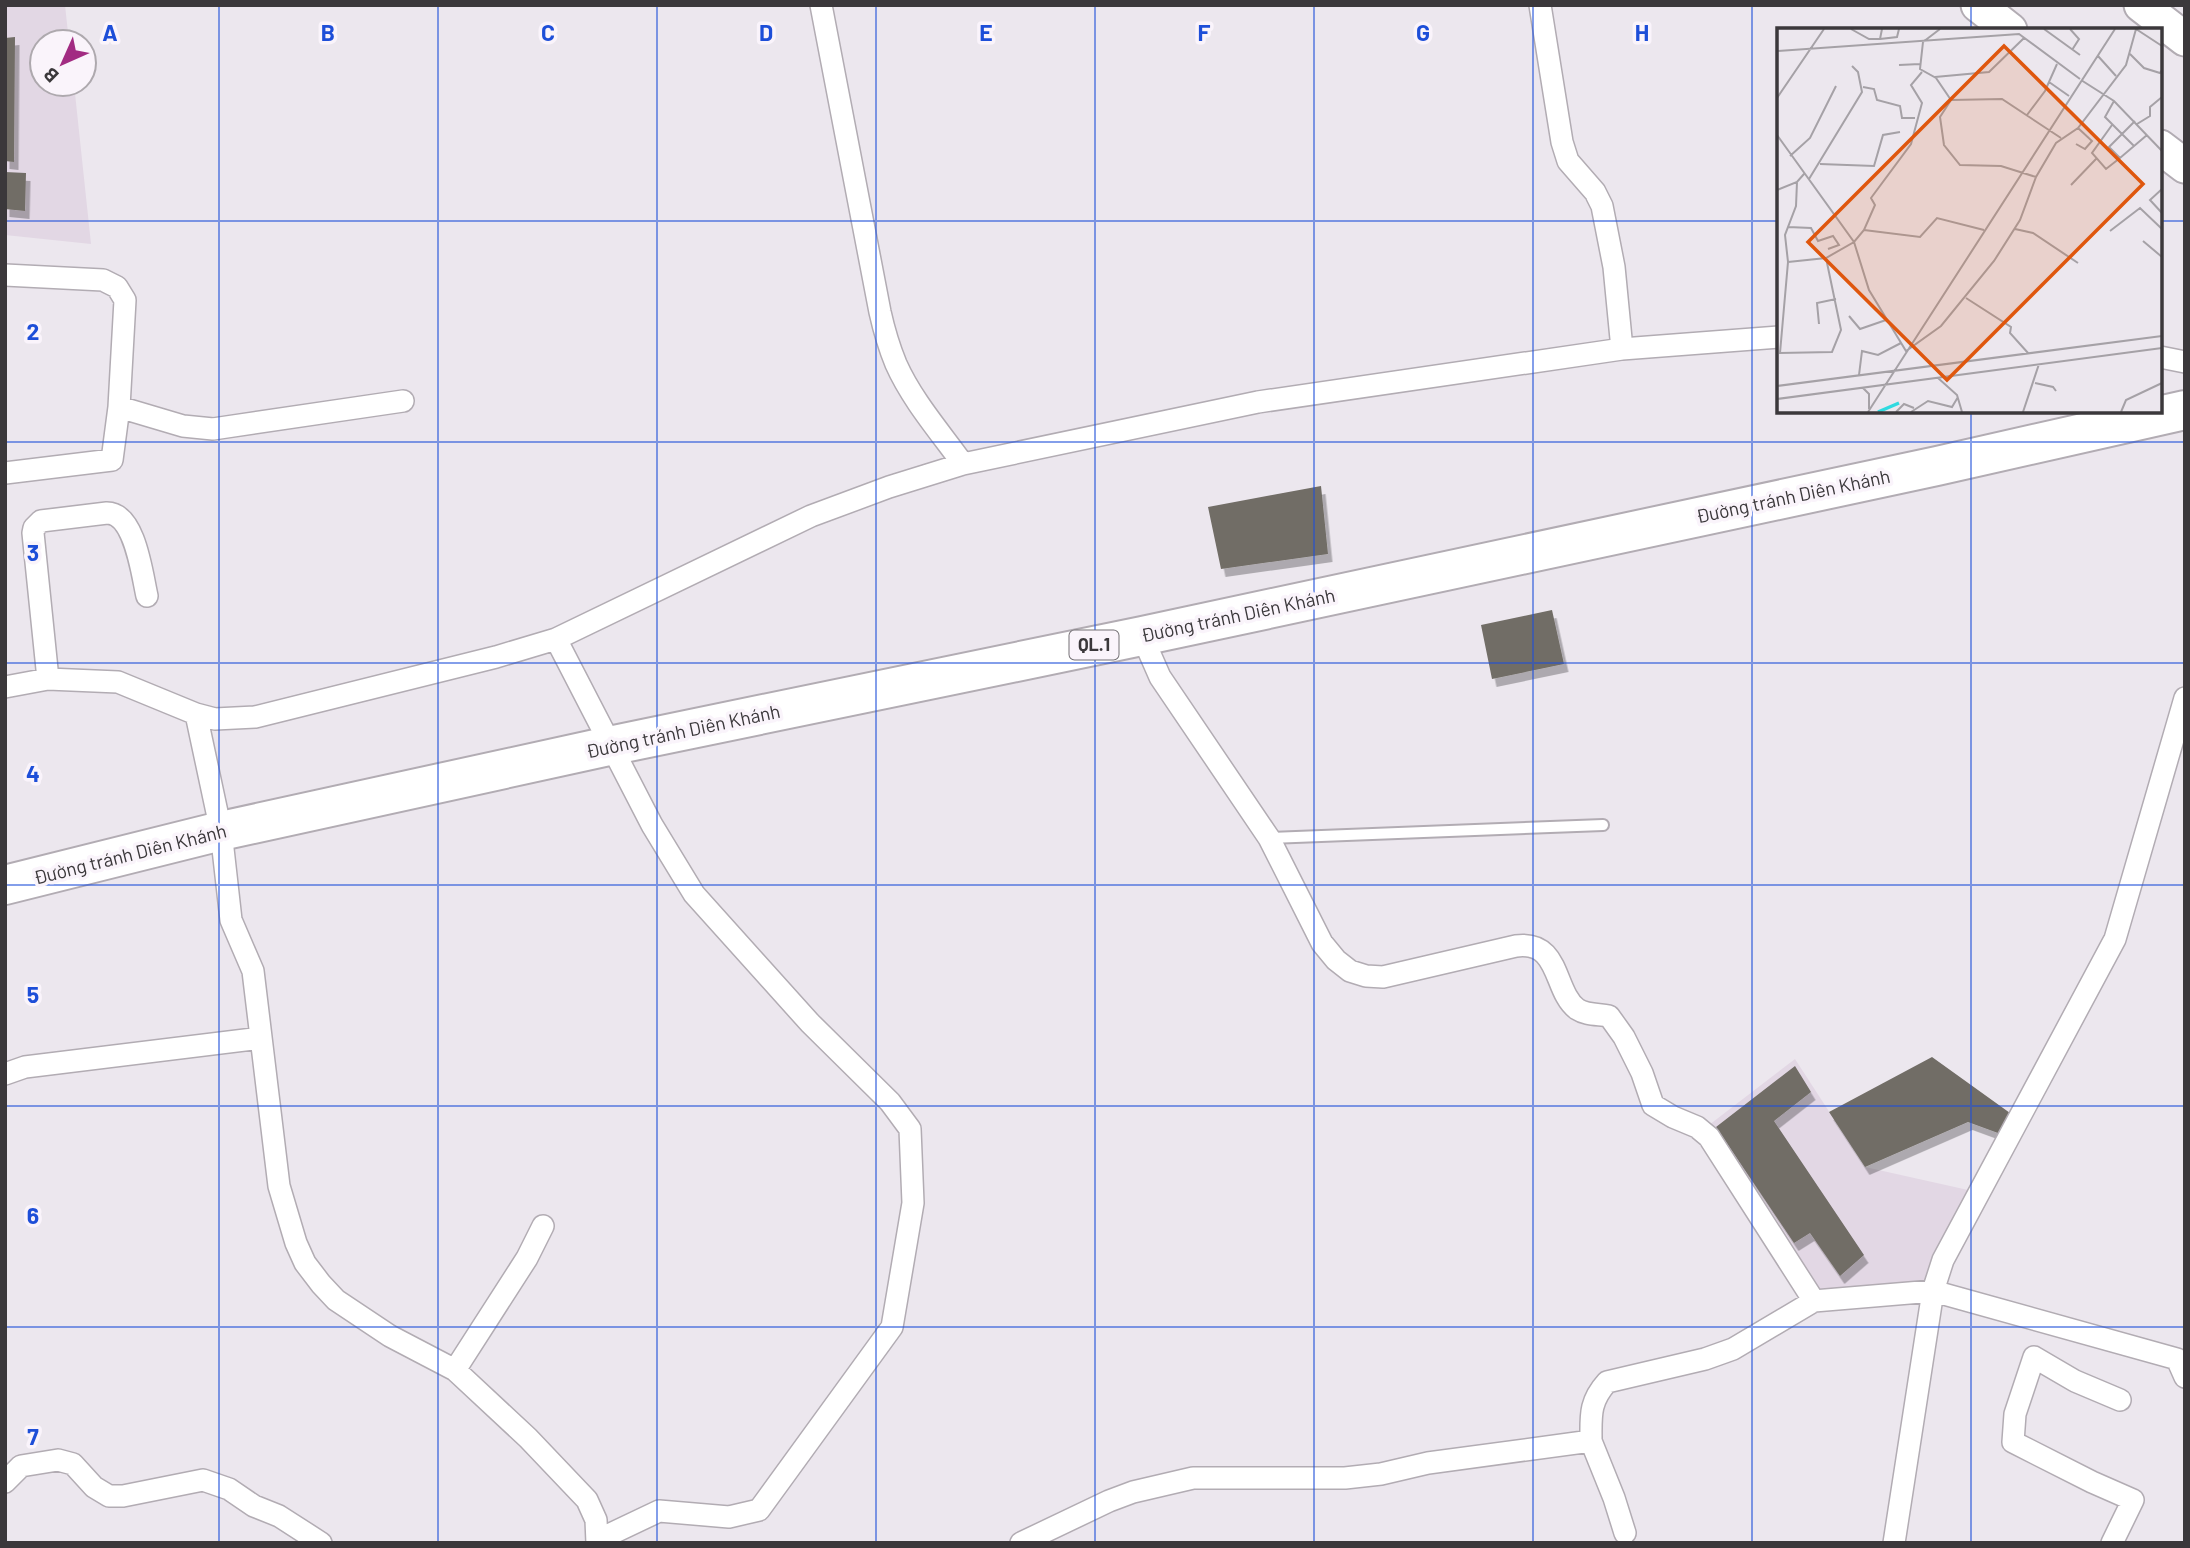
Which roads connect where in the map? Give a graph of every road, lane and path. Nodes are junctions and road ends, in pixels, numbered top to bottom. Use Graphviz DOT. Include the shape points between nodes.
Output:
graph roads {
  1 [pos="821,5"];
  2 [pos="1540,5"];
  3 [pos="1978,5"];
  4 [pos="2141,5"];
  5 [pos="2007,28"];
  6 [pos="2185,39"];
  7 [pos="2162,149"];
  8 [pos="2185,166"];
  9 [pos="5,275"];
  10 [pos="1777,337"];
  11 [pos="1622,349"];
  12 [pos="2162,357"];
  13 [pos="2185,362"];
  14 [pos="403,401"];
  15 [pos="119,408"];
  16 [pos="2185,410"];
  17 [pos="963,464"];
  18 [pos="5,473"];
  19 [pos="147,596"];
  20 [pos="1142,636"];
  21 [pos="556,639"];
  22 [pos="48,679"];
  23 [pos="5,687"];
  24 [pos="2185,698"];
  25 [pos="196,714"];
  26 [pos="610,746"];
  27 [pos="1603,825"];
  28 [pos="221,831"];
  29 [pos="1269,838"];
  30 [pos="5,885"];
  31 [pos="261,1038"];
  32 [pos="5,1074"];
  33 [pos="543,1226"];
  34 [pos="1933,1291"];
  35 [pos="1814,1301"];
  36 [pos="2182,1361"];
  37 [pos="456,1370"];
  38 [pos="2120,1400"];
  39 [pos="1591,1441"];
  40 [pos="5,1482"];
  41 [pos="1625,1533"];
  42 [pos="598,1541"];
  43 [pos="321,1543"];
  44 [pos="1021,1543"];
  45 [pos="1894,1543"];
  46 [pos="2112,1543"];
  1 -- 17 [label="street" via="887,342 912,393"];
  2 -- 11 [label="street" via="1565,152 1602,206"];
  3 -- 5 [label="main road"];
  4 -- 6 [label="main road"];
  7 -- 8 [label="main road"];
  9 -- 15 [label="street" via="103,279 117,287 125,300"];
  10 -- 11 [label="street"];
  11 -- 17 [label="street" via="1258,402"];
  12 -- 13 [label="street"];
  14 -- 15 [label="street" via="213,429 183,426"];
  15 -- 18 [label="street" via="112,460"];
  16 -- 20 [label="highway, Đường tránh Diên Khánh / QL.1"];
  17 -- 21 [label="street" via="811,516"];
  19 -- 22 [label="street" via="124,520 107,513 41,521 33,533"];
  20 -- 26 [label="highway, Đường tránh Diên Khánh / QL.1"];
  20 -- 29 [label="street" via="1160,677"];
  21 -- 25 [label="street" via="278,712 226,719"];
  21 -- 26 [label="street"];
  22 -- 23 [label="street"];
  22 -- 25 [label="street" via="118,682"];
  24 -- 34 [label="street" via="2115,939 1943,1260"];
  25 -- 28 [label="street"];
  26 -- 28 [label="highway, Đường tránh Diên Khánh / QL.1"];
  26 -- 42 [label="street" via="694,894 810,1023 890,1102 910,1129 913,1203 892,1327 759,1510 729,1517 659,1511"];
  27 -- 29 [label="lane"];
  28 -- 30 [label="highway, Đường tránh Diên Khánh / QL.1"];
  28 -- 31 [label="street" via="231,920 253,971"];
  29 -- 35 [label="street" via="1322,943 1350,971 1383,977 1516,946 1538,948 1573,1006 1614,1021 1653,1105 1709,1137"];
  31 -- 32 [label="street" via="25,1067"];
  31 -- 37 [label="street" via="279,1186 305,1264 344,1306"];
  33 -- 37 [label="street"];
  34 -- 35 [label="street"];
  34 -- 36 [label="street"];
  34 -- 45 [label="street"];
  35 -- 39 [label="street" via="1733,1349 1607,1382 1592,1404"];
  37 -- 42 [label="street" via="587,1500 596,1520"];
  38 -- 46 [label="street" via="2034,1357 2015,1414 2013,1442 2133,1500"];
  39 -- 41 [label="street"];
  39 -- 44 [label="street" via="1345,1478 1193,1478 1109,1501"];
  40 -- 43 [label="street" via="21,1466 58,1460 73,1464 109,1496 203,1480 229,1489"];
}
